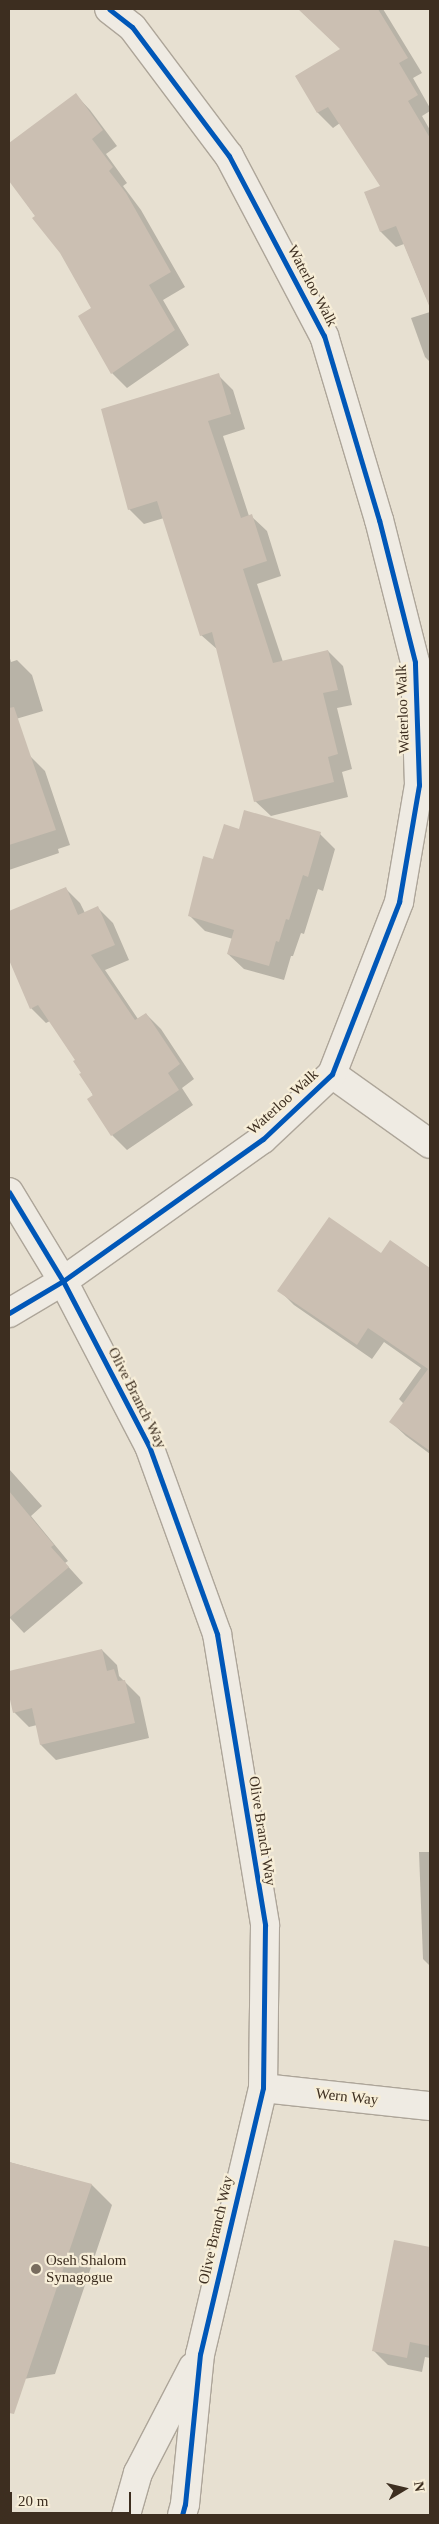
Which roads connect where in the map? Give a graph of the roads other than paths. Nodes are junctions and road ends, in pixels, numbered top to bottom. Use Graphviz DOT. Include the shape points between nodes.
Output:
graph roads {
  1 [pos="109,9"];
  2 [pos="332,1074"];
  3 [pos="430,1144"];
  4 [pos="9,1192"];
  5 [pos="63,1281"];
  6 [pos="9,1313"];
  7 [pos="263,2088"];
  8 [pos="430,2106"];
  9 [pos="200,2354"];
  10 [pos="126,2515"];
  11 [pos="182,2515"];
  1 -- 2 [label="street, Waterloo Walk" via="132,28 229,156 324,336 379,520 415,662 419,785 399,902"];
  2 -- 3 [label="street"];
  2 -- 5 [label="street, Waterloo Walk" via="262,1139"];
  4 -- 5 [label="street, Olive Branch Way"];
  5 -- 6 [label="street, Waterloo Walk"];
  5 -- 7 [label="street, Olive Branch Way" via="149,1446 217,1634 265,1925"];
  7 -- 8 [label="street, Wern Way"];
  7 -- 9 [label="street, Olive Branch Way"];
  9 -- 10 [label="street, Olive Branch Way" via="138,2473"];
  9 -- 11 [label="street, Olive Branch Way"];
}
